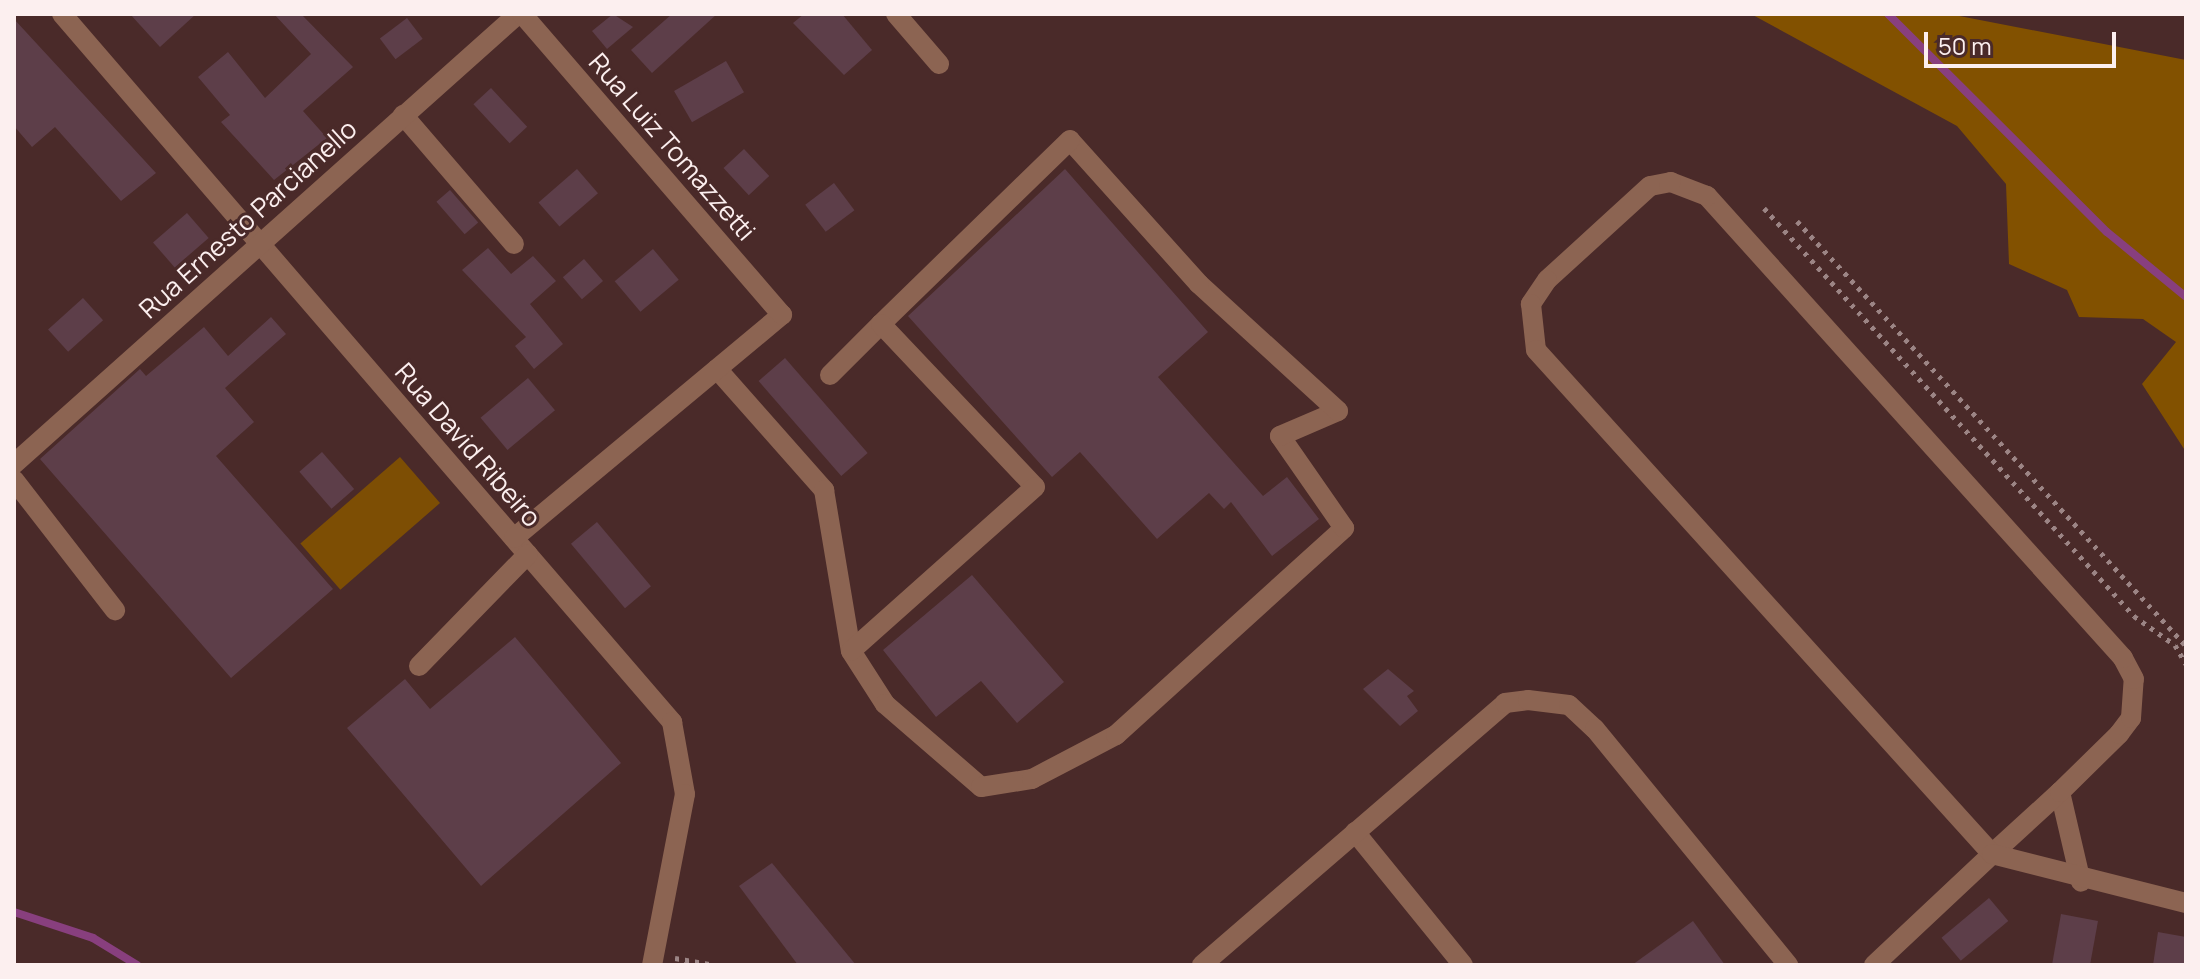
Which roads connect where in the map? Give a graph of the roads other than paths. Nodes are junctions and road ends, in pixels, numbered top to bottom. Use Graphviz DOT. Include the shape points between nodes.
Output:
graph roads {
  1 [pos="62,14"];
  2 [pos="520,14"];
  3 [pos="896,14"];
  4 [pos="939,64"];
  5 [pos="403,115"];
  6 [pos="259,242"];
  7 [pos="514,244"];
  8 [pos="881,324"];
  9 [pos="717,369"];
  10 [pos="830,375"];
  11 [pos="14,464"];
  12 [pos="14,480"];
  13 [pos="514,538"];
  14 [pos="528,554"];
  15 [pos="115,610"];
  16 [pos="851,651"];
  17 [pos="419,666"];
  18 [pos="2060,792"];
  19 [pos="1355,832"];
  20 [pos="1992,854"];
  21 [pos="2081,882"];
  22 [pos="2186,903"];
  23 [pos="653,960"];
  24 [pos="1202,965"];
  25 [pos="1463,965"];
  26 [pos="1788,965"];
  27 [pos="1874,965"];
  1 -- 6 [label="street, Rua David Ribeiro"];
  2 -- 5 [label="street, Rua Ernesto Parcianello"];
  2 -- 9 [label="street, Rua Luiz Tomazzetti" via="782,315"];
  3 -- 4 [label="street"];
  5 -- 6 [label="street, Rua Ernesto Parcianello"];
  5 -- 7 [label="street"];
  6 -- 11 [label="street, Rua Ernesto Parcianello"];
  6 -- 13 [label="street, Rua David Ribeiro"];
  8 -- 10 [label="street"];
  8 -- 16 [label="street" via="1035,487"];
  8 -- 16 [label="street" via="1070,140 1199,284 1338,411 1280,436 1344,528 1116,735 1032,779 981,787 885,704"];
  9 -- 13 [label="street"];
  9 -- 16 [label="street" via="824,490"];
  12 -- 15 [label="street"];
  13 -- 14 [label="street, Rua David Ribeiro"];
  14 -- 17 [label="street"];
  14 -- 23 [label="street, Rua David Ribeiro" via="672,722 684,760 685,794"];
  18 -- 20 [label="street"];
  18 -- 20 [label="street" via="2131,718 2134,679 2123,658 1707,196 1671,182 1631,197 1531,304 1536,350"];
  18 -- 21 [label="street"];
  19 -- 24 [label="street"];
  19 -- 25 [label="street"];
  19 -- 26 [label="street" via="1505,703 1569,705 1595,729"];
  20 -- 21 [label="street"];
  20 -- 27 [label="street"];
  21 -- 22 [label="street"];
}
